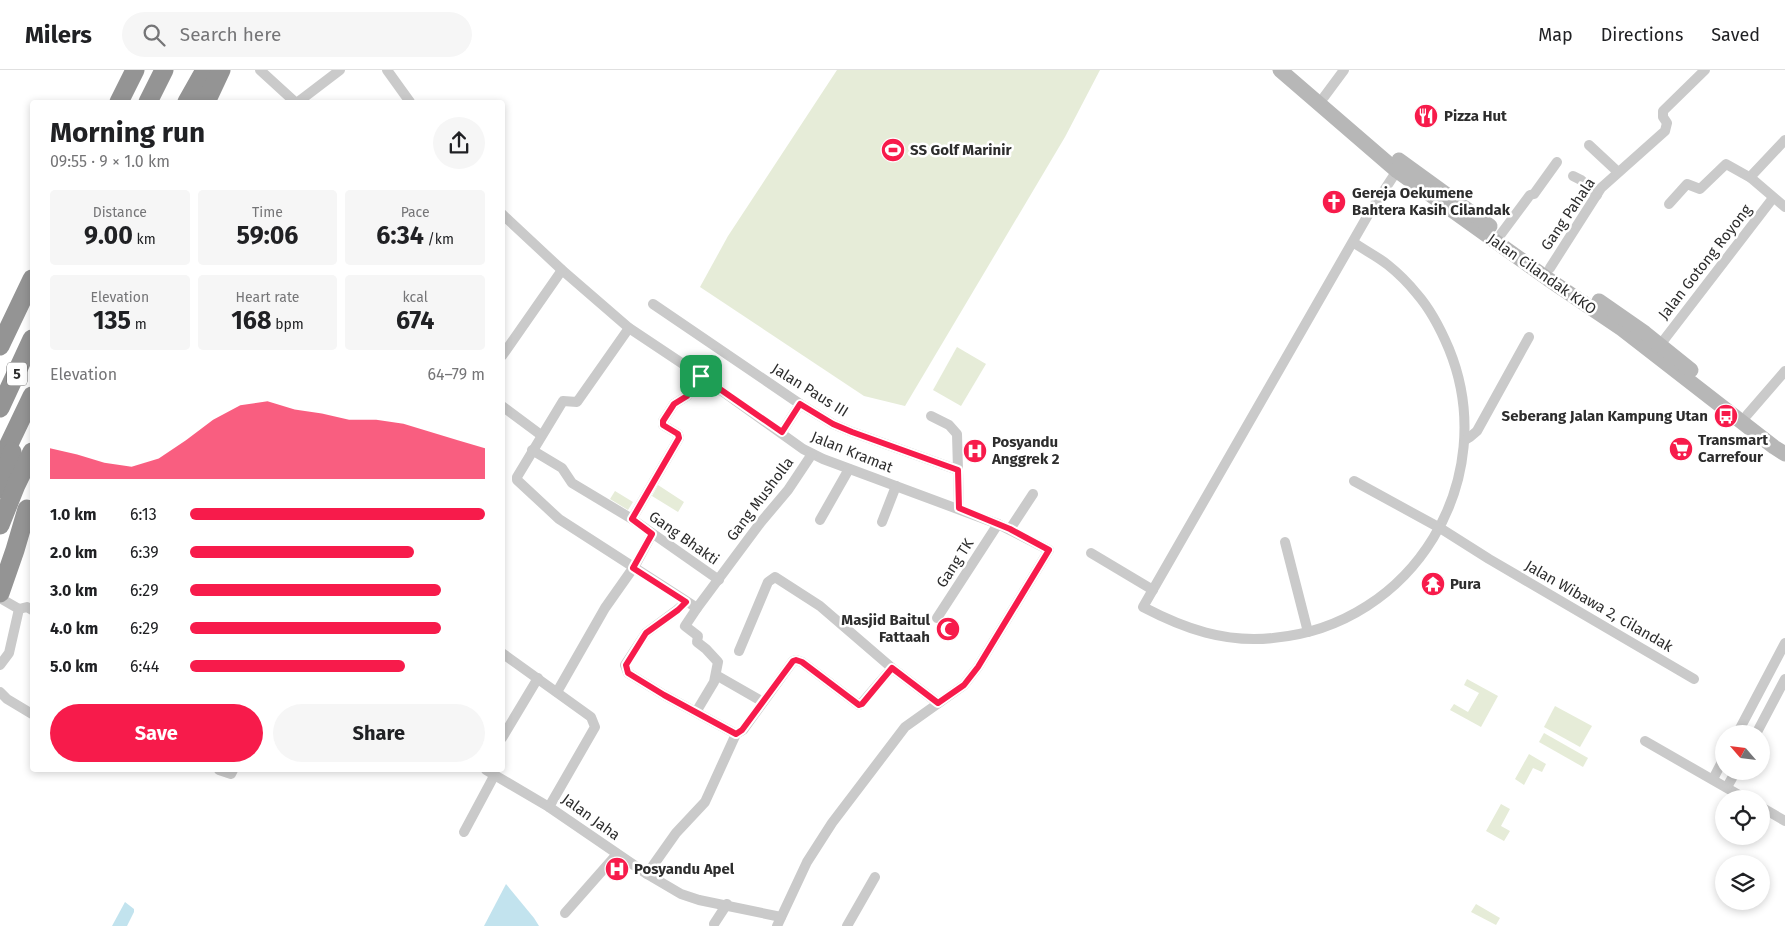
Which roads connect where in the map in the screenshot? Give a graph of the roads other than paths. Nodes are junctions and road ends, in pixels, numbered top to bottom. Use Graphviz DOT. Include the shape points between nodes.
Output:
graph roads {
  1 [pos="135,70"];
  2 [pos="152,70"];
  3 [pos="164,70"];
  4 [pos="192,70"];
  5 [pos="205,70"];
  6 [pos="221,70"];
  7 [pos="260,70"];
  8 [pos="340,70"];
  9 [pos="387,70"];
  10 [pos="1280,70"];
  11 [pos="1293,70"];
  12 [pos="1344,70"];
  13 [pos="1705,70"];
  14 [pos="1324,97"];
  15 [pos="120,100"];
  16 [pos="139,100"];
  17 [pos="149,100"];
  18 [pos="177,100"];
  19 [pos="188,100"];
  20 [pos="207,100"];
  21 [pos="294,100"];
  22 [pos="299,100"];
  23 [pos="409,100"];
  24 [pos="1785,140"];
  25 [pos="1589,145"];
  26 [pos="1557,162"];
  27 [pos="1400,166"];
  28 [pos="1618,172"];
  29 [pos="1574,176"];
  30 [pos="1751,178"];
  31 [pos="1596,194"];
  32 [pos="1773,198"];
  33 [pos="1669,204"];
  34 [pos="1785,207"];
  35 [pos="505,217"];
  36 [pos="1501,234"];
  37 [pos="1353,242"];
  38 [pos="1550,268"];
  39 [pos="562,270"];
  40 [pos="30,283"];
  41 [pos="654,304"];
  42 [pos="629,328"];
  43 [pos="1529,337"];
  44 [pos="30,343"];
  45 [pos="1660,345"];
  46 [pos="0,346"];
  47 [pos="505,352"];
  48 [pos="1785,371"];
  49 [pos="701,376"];
  50 [pos="3,399"];
  51 [pos="30,400"];
  52 [pos="800,404"];
  53 [pos="505,408"];
  54 [pos="931,416"];
  55 [pos="1747,416"];
  56 [pos="21,420"];
  57 [pos="782,432"];
  58 [pos="541,435"];
  59 [pos="1465,440"];
  60 [pos="1785,443"];
  61 [pos="532,450"];
  62 [pos="812,454"];
  63 [pos="1785,454"];
  64 [pos="30,456"];
  65 [pos="0,463"];
  66 [pos="849,469"];
  67 [pos="958,470"];
  68 [pos="1354,481"];
  69 [pos="896,486"];
  70 [pos="0,489"];
  71 [pos="1033,494"];
  72 [pos="30,502"];
  73 [pos="959,508"];
  74 [pos="632,519"];
  75 [pos="820,520"];
  76 [pos="882,522"];
  77 [pos="998,524"];
  78 [pos="0,525"];
  79 [pos="1440,528"];
  80 [pos="1010,529"];
  81 [pos="652,534"];
  82 [pos="1285,542"];
  83 [pos="1091,553"];
  84 [pos="0,564"];
  85 [pos="633,568"];
  86 [pos="719,580"];
  87 [pos="1153,590"];
  88 [pos="0,593"];
  89 [pos="0,598"];
  90 [pos="693,606"];
  91 [pos="19,609"];
  92 [pos="30,609"];
  93 [pos="937,618"];
  94 [pos="1308,632"];
  95 [pos="1785,643"];
  96 [pos="739,651"];
  97 [pos="505,655"];
  98 [pos="0,665"];
  99 [pos="892,668"];
  100 [pos="716,675"];
  101 [pos="538,678"];
  102 [pos="1694,679"];
  103 [pos="1785,679"];
  104 [pos="0,692"];
  105 [pos="557,692"];
  106 [pos="763,702"];
  107 [pos="934,706"];
  108 [pos="30,711"];
  109 [pos="696,712"];
  110 [pos="1742,725"];
  111 [pos="1761,725"];
  112 [pos="505,733"];
  113 [pos="736,734"];
  114 [pos="1645,740"];
  115 [pos="490,773"];
  116 [pos="1715,774"];
  117 [pos="1712,779"];
  118 [pos="1731,780"];
  119 [pos="1727,787"];
  120 [pos="1732,790"];
  121 [pos="549,807"];
  122 [pos="1770,812"];
  123 [pos="1785,821"];
  124 [pos="464,832"];
  125 [pos="617,854"];
  126 [pos="647,874"];
  127 [pos="875,877"];
  128 [pos="727,904"];
  129 [pos="565,913"];
  130 [pos="779,921"];
  131 [pos="714,924"];
  132 [pos="847,926"];
  1 -- 15 [label="highway"];
  2 -- 16 [label="highway"];
  3 -- 17 [label="highway"];
  4 -- 18 [label="highway"];
  5 -- 19 [label="highway"];
  6 -- 20 [label="highway"];
  7 -- 21 [label="street"];
  8 -- 22 [label="street"];
  9 -- 23 [label="street"];
  10 -- 27 [label="street, Jalan Cilandak KKO"];
  11 -- 14 [label="street, Jalan Cilandak KKO"];
  12 -- 14 [label="street"];
  13 -- 28 [label="street, Gang Pahala" via="1663,111 1667,123 1665,131"];
  14 -- 27 [label="street, Jalan Cilandak KKO"];
  24 -- 30 [label="street"];
  25 -- 28 [label="street"];
  26 -- 36 [label="street"];
  27 -- 36 [label="street, Jalan Cilandak KKO"];
  27 -- 37 [label="street"];
  27 -- 63 [label="street, Jalan Cilandak KKO"];
  28 -- 31 [label="street, Gang Pahala"];
  29 -- 31 [label="street"];
  30 -- 32 [label="street, Jalan Gotong Royong"];
  30 -- 33 [label="street, Jalan Gotong Royong" via="1726,164 1700,189 1687,184"];
  31 -- 38 [label="street, Gang Pahala"];
  32 -- 34 [label="street, Jalan Gotong Royong"];
  32 -- 45 [label="street, Jalan Gotong Royong"];
  35 -- 39 [label="street, Jalan Kramat"];
  36 -- 38 [label="street, Jalan Cilandak KKO"];
  37 -- 59 [label="street" via="1388,265 1418,295 1441,329 1462,391"];
  37 -- 87 [label="street"];
  38 -- 45 [label="street, Jalan Cilandak KKO"];
  39 -- 42 [label="street, Jalan Kramat"];
  39 -- 47 [label="street"];
  40 -- 46 [label="highway"];
  41 -- 52 [label="street, Jalan Paus III"];
  42 -- 49 [label="street, Jalan Kramat"];
  42 -- 58 [label="street" via="577,402 563,401"];
  43 -- 59 [label="street" via="1477,431"];
  44 -- 50 [label="highway, 5"];
  45 -- 55 [label="street, Jalan Cilandak KKO"];
  48 -- 55 [label="street"];
  49 -- 57 [label="street, Jalan Kramat"];
  49 -- 74 [label="street, Gang Bhakti" via="687,396 674,404 663,421 663,425 679,438"];
  51 -- 56 [label="highway, 5"];
  52 -- 57 [label="street"];
  52 -- 67 [label="street, Jalan Paus III" via="852,432"];
  53 -- 58 [label="street"];
  54 -- 67 [label="street" via="950,425 957,434"];
  55 -- 60 [label="street, Jalan Cilandak KKO"];
  56 -- 65 [label="highway, 5"];
  56 -- 70 [label="highway"];
  57 -- 62 [label="street, Jalan Kramat"];
  58 -- 61 [label="street"];
  59 -- 79 [label="street" via="1459,478"];
  61 -- 74 [label="street" via="562,468 572,483"];
  61 -- 85 [label="street" via="517,480 560,520"];
  62 -- 66 [label="street, Jalan Kramat"];
  62 -- 86 [label="street, Gang Musholla"];
  64 -- 78 [label="highway"];
  66 -- 69 [label="street, Jalan Kramat"];
  66 -- 75 [label="street"];
  67 -- 73 [label="street"];
  68 -- 79 [label="street, Jalan Wibawa 2, Cilandak"];
  69 -- 73 [label="street, Jalan Kramat"];
  69 -- 76 [label="street"];
  71 -- 80 [label="street"];
  72 -- 84 [label="highway"];
  72 -- 88 [label="highway"];
  73 -- 77 [label="street, Jalan Kramat"];
  74 -- 81 [label="street, Gang Bhakti"];
  77 -- 80 [label="street, Jalan Kramat"];
  77 -- 93 [label="street, Gang TK"];
  79 -- 94 [label="street" via="1416,564 1385,594 1348,617"];
  79 -- 102 [label="street, Jalan Wibawa 2, Cilandak"];
  80 -- 107 [label="street, Jalan Kramat" via="1049,550 978,667 964,685"];
  81 -- 85 [label="street"];
  81 -- 86 [label="street, Gang Bhakti"];
  82 -- 94 [label="street"];
  83 -- 87 [label="street"];
  85 -- 90 [label="street"];
  85 -- 105 [label="street" via="605,608"];
  86 -- 90 [label="street, Gang Musholla"];
  87 -- 94 [label="street" via="1144,607 1205,633 1264,638"];
  89 -- 91 [label="street"];
  90 -- 100 [label="street" via="685,626 698,636 697,642 718,662"];
  90 -- 109 [label="street" via="678,610 646,633 626,665 628,673"];
  91 -- 92 [label="street"];
  91 -- 98 [label="street" via="9,653"];
  95 -- 110 [label="street"];
  96 -- 99 [label="street" via="768,582 775,577 820,606"];
  97 -- 101 [label="street, Jalan Jaha"];
  99 -- 106 [label="street" via="859,705 796,660"];
  99 -- 107 [label="street" via="920,688"];
  100 -- 106 [label="street"];
  100 -- 109 [label="street"];
  101 -- 105 [label="street, Jalan Jaha"];
  101 -- 112 [label="street"];
  103 -- 111 [label="street"];
  104 -- 108 [label="street"];
  105 -- 121 [label="street, Jalan Jaha" via="591,717 595,727"];
  106 -- 113 [label="street"];
  107 -- 130 [label="street" via="905,727 832,823 807,862"];
  109 -- 113 [label="street"];
  113 -- 126 [label="street" via="704,802 676,833"];
  114 -- 117 [label="street"];
  115 -- 121 [label="street"];
  115 -- 124 [label="street"];
  116 -- 117 [label="street"];
  117 -- 119 [label="street"];
  118 -- 119 [label="street"];
  119 -- 120 [label="street"];
  121 -- 125 [label="street, Jalan Jaha"];
  122 -- 123 [label="street"];
  125 -- 126 [label="street, Jalan Jaha"];
  125 -- 129 [label="street"];
  126 -- 128 [label="street, Jalan Jaha" via="681,894"];
  127 -- 132 [label="street"];
  128 -- 130 [label="street, Jalan Jaha"];
  128 -- 131 [label="street"];
}
